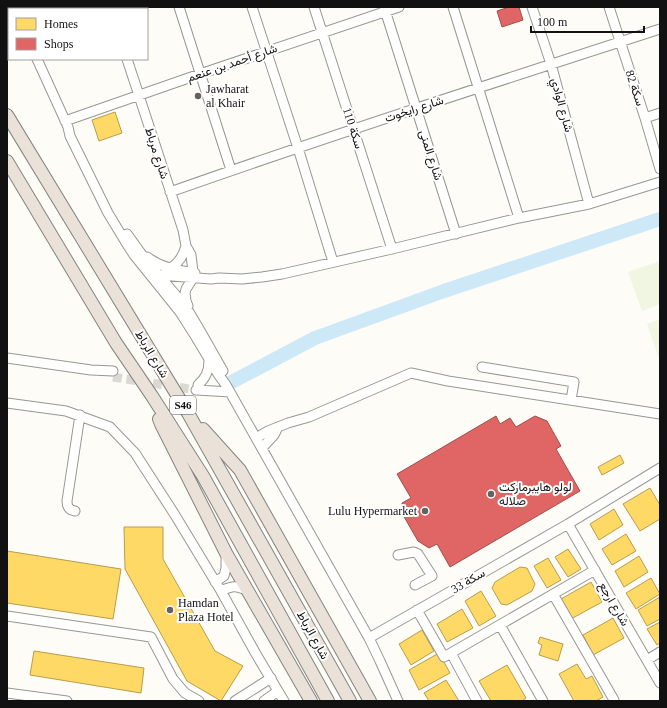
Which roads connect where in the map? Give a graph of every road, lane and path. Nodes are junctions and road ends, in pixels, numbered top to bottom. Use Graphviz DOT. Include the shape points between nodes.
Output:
graph roads {
  1 [pos="179,7"];
  2 [pos="252,7"];
  3 [pos="314,7"];
  4 [pos="399,7"];
  5 [pos="453,7"];
  6 [pos="532,7"];
  7 [pos="609,7"];
  8 [pos="384,9"];
  9 [pos="660,29"];
  10 [pos="322,33"];
  11 [pos="620,42"];
  12 [pos="267,52"];
  13 [pos="37,60"];
  14 [pos="127,60"];
  15 [pos="551,64"];
  16 [pos="200,74"];
  17 [pos="478,88"];
  18 [pos="139,95"];
  19 [pos="416,108"];
  20 [pos="660,113"];
  21 [pos="7,115"];
  22 [pos="644,118"];
  23 [pos="66,124"];
  24 [pos="353,129"];
  25 [pos="298,148"];
  26 [pos="7,161"];
  27 [pos="660,169"];
  28 [pos="231,170"];
  29 [pos="660,182"];
  30 [pos="170,192"];
  31 [pos="589,204"];
  32 [pos="519,218"];
  33 [pos="456,234"];
  34 [pos="186,246"];
  35 [pos="392,249"];
  36 [pos="139,250"];
  37 [pos="333,262"];
  38 [pos="170,269"];
  39 [pos="146,270"];
  40 [pos="159,275"];
  41 [pos="193,275"];
  42 [pos="158,285"];
  43 [pos="191,316"];
  44 [pos="7,358"];
  45 [pos="210,360"];
  46 [pos="482,367"];
  47 [pos="113,374"];
  48 [pos="228,388"];
  49 [pos="152,396"];
  50 [pos="571,400"];
  51 [pos="7,403"];
  52 [pos="188,412"];
  53 [pos="660,414"];
  54 [pos="80,415"];
  55 [pos="277,429"];
  56 [pos="256,438"];
  57 [pos="262,448"];
  58 [pos="660,468"];
  59 [pos="75,511"];
  60 [pos="568,524"];
  61 [pos="226,553"];
  62 [pos="398,555"];
  63 [pos="595,570"];
  64 [pos="215,582"];
  65 [pos="415,585"];
  66 [pos="220,590"];
  67 [pos="249,592"];
  68 [pos="553,594"];
  69 [pos="417,610"];
  70 [pos="7,616"];
  71 [pos="500,625"];
  72 [pos="369,638"];
  73 [pos="660,652"];
  74 [pos="451,653"];
  75 [pos="647,660"];
  76 [pos="271,678"];
  77 [pos="660,683"];
  78 [pos="278,691"];
  79 [pos="7,693"];
  80 [pos="197,700"];
  81 [pos="614,700"];
  82 [pos="67,701"];
  83 [pos="235,701"];
  84 [pos="264,701"];
  85 [pos="284,701"];
  86 [pos="311,701"];
  87 [pos="328,701"];
  88 [pos="350,701"];
  89 [pos="370,701"];
  90 [pos="398,701"];
  91 [pos="477,701"];
  92 [pos="543,701"];
  1 -- 16 [label="street"];
  2 -- 12 [label="street"];
  3 -- 10 [label="street, سكة 110"];
  4 -- 8 [label="street, شارع أحمد بن عنعم"];
  5 -- 17 [label="street"];
  6 -- 15 [label="street, شارع الوادي"];
  7 -- 11 [label="street, سكة 82"];
  8 -- 10 [label="street, شارع أحمد بن عنعم"];
  8 -- 19 [label="street, شارع المنى"];
  9 -- 11 [label="street, شارع رايخوت"];
  10 -- 12 [label="street, شارع أحمد بن عنعم"];
  10 -- 24 [label="street, سكة 110"];
  11 -- 15 [label="street, شارع رايخوت"];
  11 -- 22 [label="street, سكة 82"];
  12 -- 16 [label="street, شارع أحمد بن عنعم"];
  12 -- 25 [label="street"];
  13 -- 23 [label="street"];
  14 -- 18 [label="street, شارع مرباط"];
  15 -- 17 [label="street, شارع رايخوت"];
  15 -- 31 [label="street, شارع الوادي"];
  16 -- 18 [label="street, شارع أحمد بن عنعم"];
  16 -- 28 [label="street"];
  17 -- 19 [label="street, شارع رايخوت"];
  17 -- 32 [label="street"];
  18 -- 23 [label="street, شارع أحمد بن عنعم"];
  18 -- 30 [label="street, شارع مرباط"];
  19 -- 24 [label="street, شارع رايخوت"];
  19 -- 33 [label="street, شارع المنى"];
  20 -- 22 [label="street"];
  21 -- 52 [label="highway, شارع الرباط / S46"];
  22 -- 27 [label="street, سكة 82"];
  23 -- 36 [label="street" via="118,220"];
  23 -- 39 [label="street" via="108,213"];
  24 -- 25 [label="street, شارع رايخوت"];
  24 -- 35 [label="street, سكة 110"];
  25 -- 28 [label="street, شارع رايخوت"];
  25 -- 37 [label="street"];
  26 -- 49 [label="highway, شارع الرباط / S46" via="116,343"];
  28 -- 30 [label="street, شارع رايخوت"];
  29 -- 31 [label="street"];
  30 -- 34 [label="street, شارع مرباط"];
  31 -- 32 [label="street"];
  32 -- 33 [label="street"];
  33 -- 35 [label="street"];
  34 -- 38 [label="street" via="182,257"];
  34 -- 41 [label="street, شارع مرباط" via="191,255"];
  35 -- 37 [label="street"];
  36 -- 38 [label="street" via="153,261"];
  36 -- 40 [label="street"];
  37 -- 41 [label="street" via="282,274 242,279 211,279"];
  38 -- 40 [label="street"];
  38 -- 41 [label="street"];
  39 -- 40 [label="street"];
  39 -- 42 [label="street"];
  40 -- 41 [label="street"];
  40 -- 42 [label="street"];
  40 -- 43 [label="street"];
  41 -- 43 [label="street" via="185,297"];
  42 -- 45 [label="street"];
  43 -- 48 [label="street" via="222,370"];
  44 -- 47 [label="street"];
  45 -- 48 [label="street"];
  45 -- 48 [label="street" via="207,374 196,386"];
  46 -- 50 [label="street" via="574,382"];
  48 -- 56 [label="street"];
  49 -- 61 [label="highway" via="161,424"];
  49 -- 87 [label="highway, شارع الرباط / S46" via="203,476"];
  50 -- 53 [label="street"];
  50 -- 55 [label="street" via="411,373"];
  51 -- 54 [label="street"];
  52 -- 88 [label="highway, شارع الرباط / S46"];
  52 -- 89 [label="highway" via="240,470"];
  54 -- 59 [label="street" via="66,501 69,509"];
  54 -- 64 [label="street" via="110,427 135,453"];
  55 -- 56 [label="street"];
  55 -- 57 [label="street"];
  56 -- 57 [label="street"];
  57 -- 72 [label="street"];
  58 -- 60 [label="street, سكة 33"];
  60 -- 63 [label="street, شارع ارجع"];
  60 -- 69 [label="street, سكة 33"];
  61 -- 64 [label="street" via="224,576"];
  61 -- 67 [label="highway"];
  62 -- 65 [label="street" via="414,552 418,554 432,576"];
  63 -- 68 [label="street"];
  63 -- 75 [label="street, شارع ارجع"];
  64 -- 66 [label="street"];
  66 -- 67 [label="street" via="231,586"];
  66 -- 76 [label="street"];
  67 -- 86 [label="highway"];
  68 -- 71 [label="street"];
  68 -- 81 [label="street"];
  69 -- 72 [label="street, سكة 33"];
  69 -- 74 [label="street" via="444,657"];
  70 -- 80 [label="street" via="151,637 173,679 185,693"];
  71 -- 74 [label="street"];
  71 -- 92 [label="street"];
  72 -- 90 [label="street"];
  73 -- 75 [label="street"];
  74 -- 91 [label="street"];
  75 -- 77 [label="street, شارع ارجع"];
  76 -- 78 [label="street"];
  76 -- 83 [label="street"];
  78 -- 84 [label="street"];
  78 -- 85 [label="street"];
  79 -- 82 [label="street"];
}
